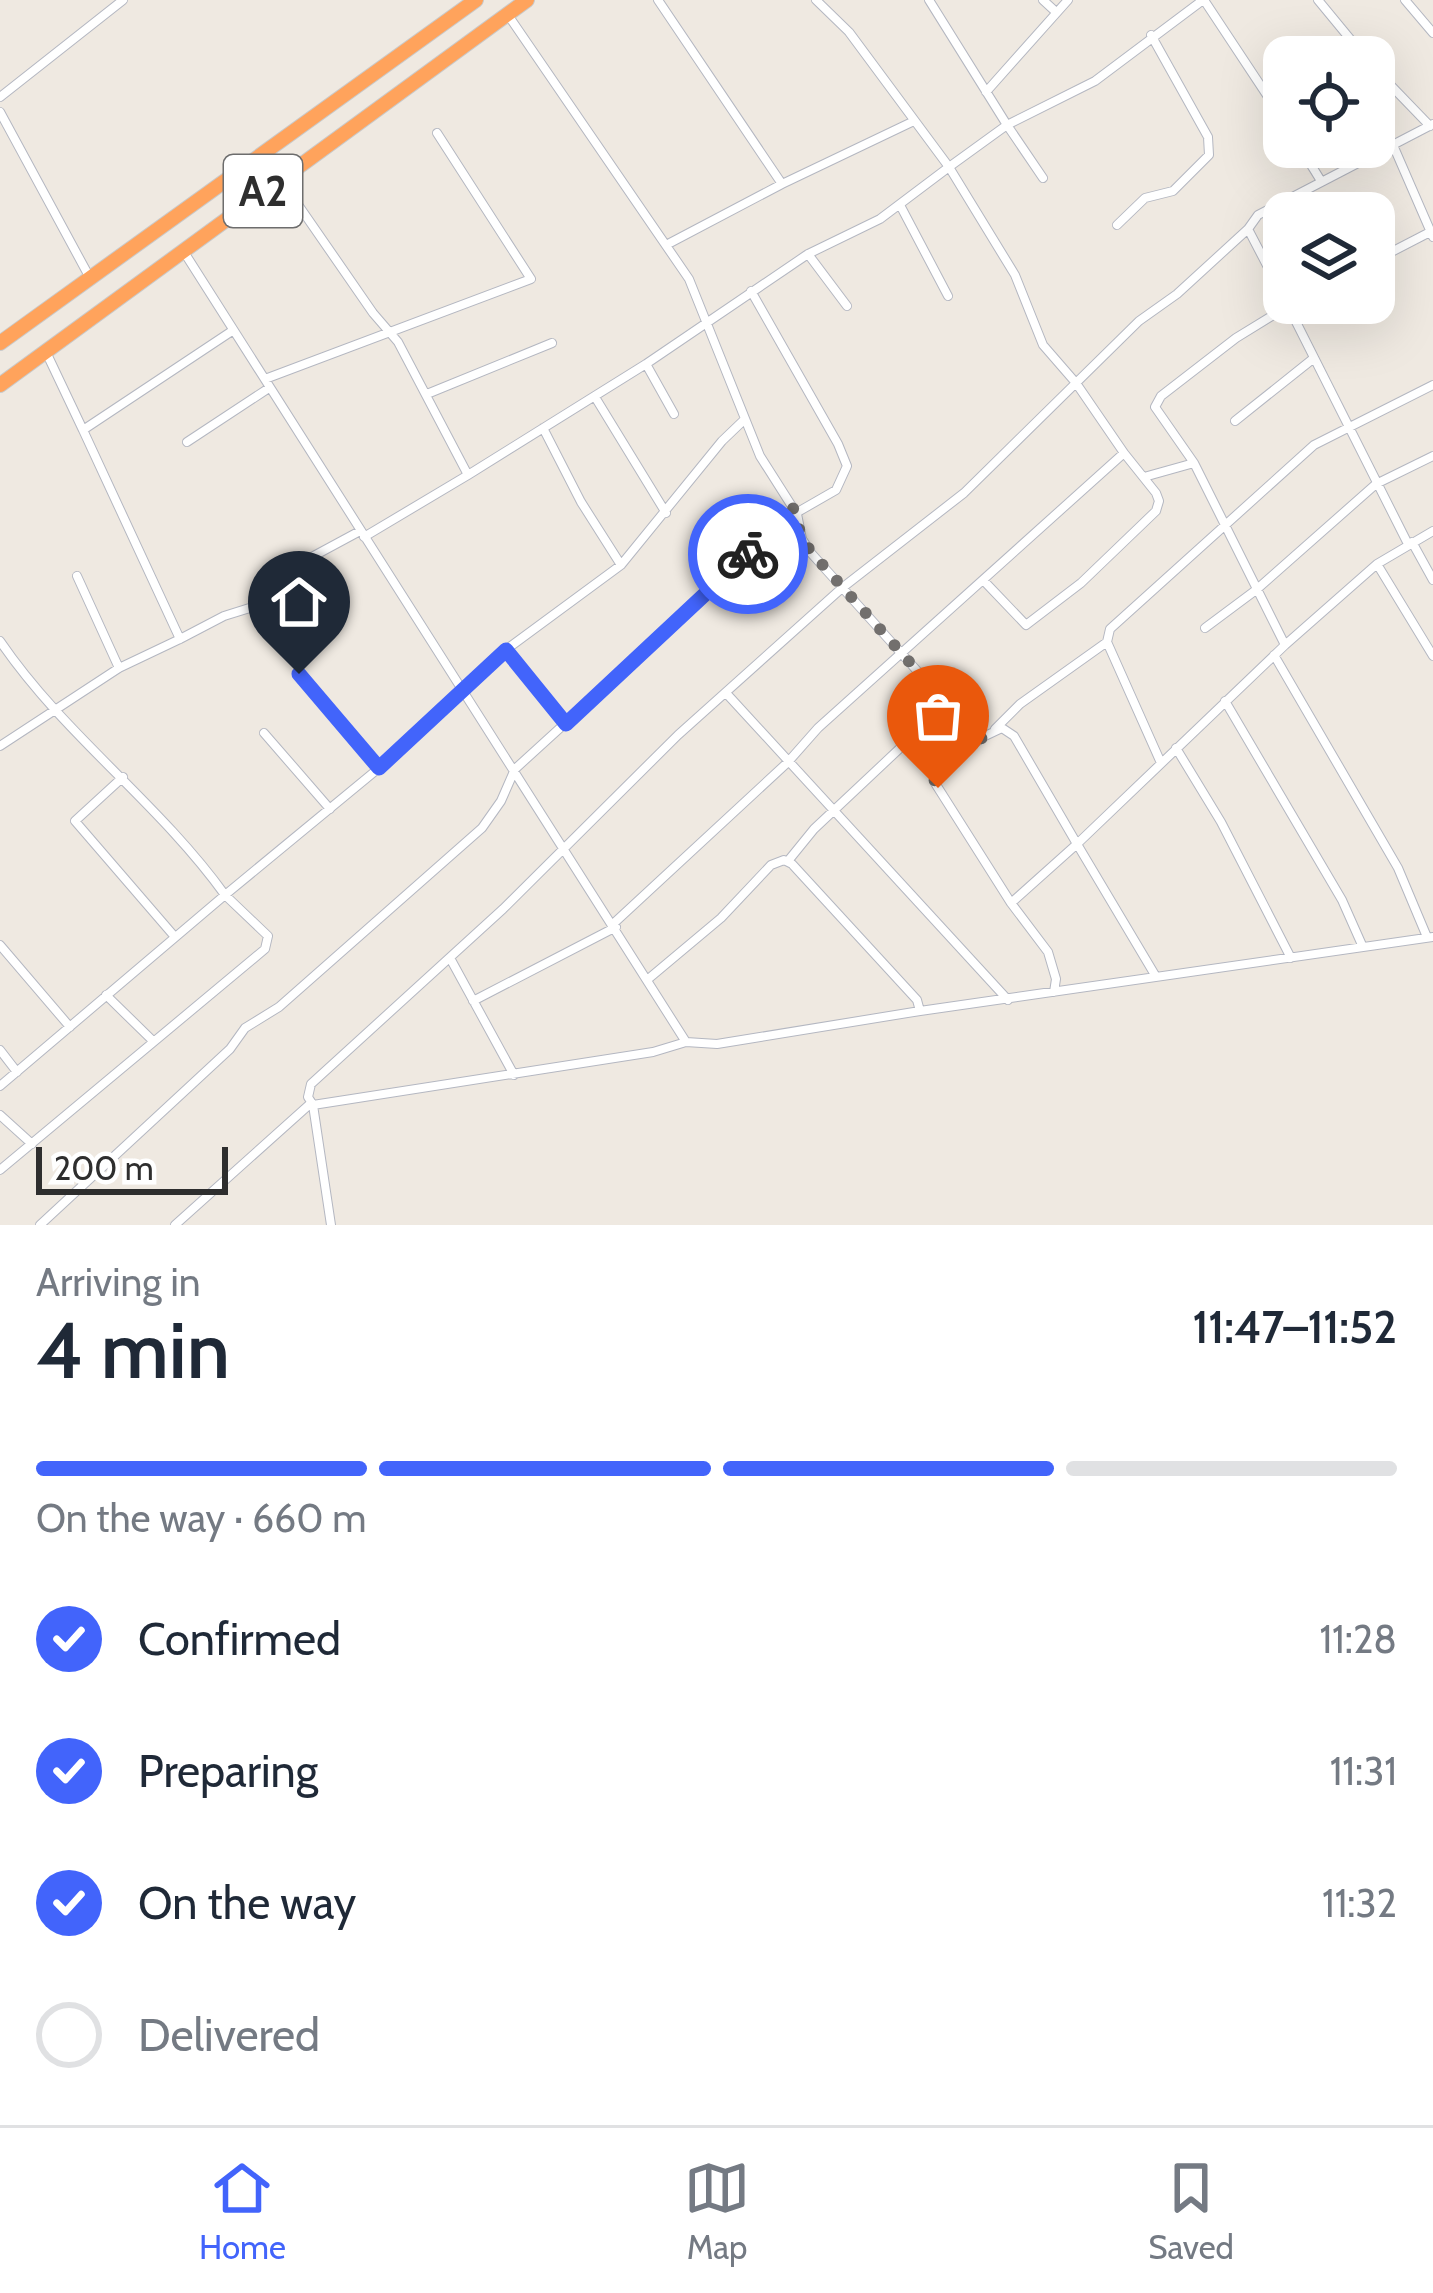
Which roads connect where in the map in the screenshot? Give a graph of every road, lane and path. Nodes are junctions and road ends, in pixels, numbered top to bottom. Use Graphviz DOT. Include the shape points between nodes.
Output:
graph roads {
  1 [pos="123,0"];
  2 [pos="476,0"];
  3 [pos="527,0"];
  4 [pos="658,0"];
  5 [pos="929,0"];
  6 [pos="1043,0"];
  7 [pos="1067,0"];
  8 [pos="1203,0"];
  9 [pos="1318,0"];
  10 [pos="1405,0"];
  11 [pos="823,2"];
  12 [pos="1056,12"];
  13 [pos="507,14"];
  14 [pos="1433,33"];
  15 [pos="1151,35"];
  16 [pos="1348,36"];
  17 [pos="361,82"];
  18 [pos="1263,88"];
  19 [pos="1395,89"];
  20 [pos="986,92"];
  21 [pos="0,97"];
  22 [pos="380,106"];
  23 [pos="0,112"];
  24 [pos="914,121"];
  25 [pos="1007,125"];
  26 [pos="1432,125"];
  27 [pos="437,133"];
  28 [pos="1395,143"];
  29 [pos="1395,149"];
  30 [pos="949,166"];
  31 [pos="1314,168"];
  32 [pos="1347,168"];
  33 [pos="280,178"];
  34 [pos="1043,178"];
  35 [pos="1322,181"];
  36 [pos="782,184"];
  37 [pos="901,205"];
  38 [pos="1118,225"];
  39 [pos="1248,229"];
  40 [pos="1432,234"];
  41 [pos="668,244"];
  42 [pos="183,250"];
  43 [pos="1395,251"];
  44 [pos="808,254"];
  45 [pos="1263,256"];
  46 [pos="90,278"];
  47 [pos="751,292"];
  48 [pos="948,296"];
  49 [pos="847,306"];
  50 [pos="1263,319"];
  51 [pos="707,321"];
  52 [pos="1298,324"];
  53 [pos="232,332"];
  54 [pos="389,332"];
  55 [pos="0,343"];
  56 [pos="552,343"];
  57 [pos="46,352"];
  58 [pos="1314,358"];
  59 [pos="646,364"];
  60 [pos="1076,383"];
  61 [pos="267,384"];
  62 [pos="1433,385"];
  63 [pos="0,386"];
  64 [pos="427,394"];
  65 [pos="595,397"];
  66 [pos="674,414"];
  67 [pos="745,419"];
  68 [pos="1234,421"];
  69 [pos="1347,426"];
  70 [pos="543,428"];
  71 [pos="83,430"];
  72 [pos="187,442"];
  73 [pos="1124,453"];
  74 [pos="1433,456"];
  75 [pos="1194,463"];
  76 [pos="468,475"];
  77 [pos="1144,477"];
  78 [pos="1376,484"];
  79 [pos="795,511"];
  80 [pos="666,513"];
  81 [pos="1226,525"];
  82 [pos="1433,531"];
  83 [pos="362,534"];
  84 [pos="1410,543"];
  85 [pos="1377,564"];
  86 [pos="621,565"];
  87 [pos="77,577"];
  88 [pos="983,580"];
  89 [pos="1433,580"];
  90 [pos="842,588"];
  91 [pos="1256,590"];
  92 [pos="1205,628"];
  93 [pos="180,639"];
  94 [pos="0,641"];
  95 [pos="1108,642"];
  96 [pos="1285,645"];
  97 [pos="506,650"];
  98 [pos="3,654"];
  99 [pos="901,654"];
  100 [pos="1274,655"];
  101 [pos="1433,656"];
  102 [pos="119,668"];
  103 [pos="299,674"];
  104 [pos="464,690"];
  105 [pos="725,693"];
  106 [pos="1225,701"];
  107 [pos="947,704"];
  108 [pos="52,711"];
  109 [pos="566,724"];
  110 [pos="993,731"];
  111 [pos="0,732"];
  112 [pos="264,733"];
  113 [pos="983,737"];
  114 [pos="3,744"];
  115 [pos="1176,748"];
  116 [pos="788,762"];
  117 [pos="1161,763"];
  118 [pos="379,768"];
  119 [pos="515,769"];
  120 [pos="123,777"];
  121 [pos="330,808"];
  122 [pos="833,811"];
  123 [pos="1077,844"];
  124 [pos="563,851"];
  125 [pos="788,861"];
  126 [pos="225,895"];
  127 [pos="1011,904"];
  128 [pos="615,925"];
  129 [pos="175,937"];
  130 [pos="1430,937"];
  131 [pos="0,945"];
  132 [pos="1362,945"];
  133 [pos="450,958"];
  134 [pos="1291,958"];
  135 [pos="1155,975"];
  136 [pos="647,980"];
  137 [pos="1054,992"];
  138 [pos="106,995"];
  139 [pos="1008,1000"];
  140 [pos="473,1001"];
  141 [pos="920,1011"];
  142 [pos="70,1027"];
  143 [pos="152,1040"];
  144 [pos="686,1042"];
  145 [pos="0,1050"];
  146 [pos="17,1072"];
  147 [pos="514,1075"];
  148 [pos="0,1086"];
  149 [pos="312,1105"];
  150 [pos="0,1114"];
  151 [pos="32,1144"];
  152 [pos="0,1170"];
  153 [pos="40,1225"];
  154 [pos="176,1225"];
  155 [pos="331,1225"];
  1 -- 21 [label="street"];
  2 -- 17 [label="highway, A2"];
  3 -- 13 [label="highway, A2"];
  4 -- 36 [label="street"];
  5 -- 20 [label="street"];
  6 -- 12 [label="street"];
  7 -- 12 [label="street"];
  8 -- 15 [label="street"];
  8 -- 18 [label="street"];
  9 -- 16 [label="street"];
  10 -- 14 [label="street"];
  11 -- 24 [label="street"];
  12 -- 20 [label="street"];
  13 -- 22 [label="highway, A2"];
  13 -- 41 [label="street"];
  15 -- 25 [label="street" via="1095,81"];
  15 -- 38 [label="street" via="1208,137 1209,154 1173,191 1145,198"];
  17 -- 22 [label="highway" via="360,101"];
  17 -- 46 [label="highway, A2"];
  19 -- 26 [label="street"];
  20 -- 25 [label="street"];
  22 -- 33 [label="highway, A2"];
  23 -- 46 [label="street"];
  24 -- 30 [label="street"];
  24 -- 36 [label="street"];
  25 -- 30 [label="street"];
  25 -- 34 [label="street"];
  26 -- 28 [label="street"];
  27 -- 54 [label="street" via="532,279"];
  29 -- 40 [label="street"];
  30 -- 37 [label="street"];
  30 -- 60 [label="street" via="1015,275 1043,345"];
  31 -- 35 [label="street"];
  32 -- 35 [label="street"];
  33 -- 42 [label="highway, A2"];
  33 -- 54 [label="street"];
  35 -- 39 [label="street" via="1258,215"];
  36 -- 41 [label="street"];
  37 -- 44 [label="street"];
  37 -- 48 [label="street"];
  39 -- 45 [label="street"];
  39 -- 60 [label="street"];
  40 -- 43 [label="street"];
  41 -- 51 [label="street"];
  42 -- 53 [label="street"];
  42 -- 57 [label="highway, A2"];
  44 -- 47 [label="street"];
  44 -- 49 [label="street"];
  46 -- 55 [label="highway, A2"];
  47 -- 51 [label="street"];
  47 -- 79 [label="street" via="847,466 836,490"];
  50 -- 75 [label="street" via="1156,401"];
  51 -- 59 [label="street"];
  51 -- 67 [label="street"];
  52 -- 58 [label="street"];
  53 -- 61 [label="street"];
  53 -- 71 [label="street"];
  54 -- 61 [label="street"];
  54 -- 64 [label="street"];
  56 -- 64 [label="street"];
  57 -- 63 [label="highway, A2"];
  57 -- 71 [label="street"];
  58 -- 68 [label="street"];
  58 -- 69 [label="street"];
  59 -- 65 [label="street"];
  59 -- 66 [label="street"];
  60 -- 73 [label="street"];
  60 -- 90 [label="street" via="925,527"];
  61 -- 72 [label="street"];
  61 -- 83 [label="street"];
  62 -- 69 [label="street"];
  64 -- 76 [label="street"];
  65 -- 70 [label="street"];
  65 -- 80 [label="street"];
  67 -- 79 [label="street"];
  67 -- 80 [label="street"];
  69 -- 78 [label="street"];
  69 -- 81 [label="street" via="1314,445"];
  70 -- 76 [label="street"];
  70 -- 86 [label="street"];
  71 -- 93 [label="street"];
  73 -- 77 [label="street"];
  73 -- 88 [label="street"];
  74 -- 78 [label="street"];
  75 -- 77 [label="street"];
  75 -- 81 [label="street"];
  76 -- 83 [label="street"];
  77 -- 88 [label="street" via="1159,501 1156,512 1026,625"];
  78 -- 84 [label="street"];
  78 -- 91 [label="street"];
  79 -- 90 [label="street" via="802,539"];
  79 -- 109 [label="street"];
  80 -- 86 [label="street"];
  81 -- 91 [label="street"];
  81 -- 95 [label="street" via="1114,625"];
  82 -- 84 [label="street"];
  83 -- 93 [label="street" via="284,572 259,605"];
  83 -- 104 [label="street"];
  84 -- 85 [label="street"];
  84 -- 89 [label="street"];
  85 -- 96 [label="street"];
  85 -- 101 [label="street"];
  86 -- 97 [label="street"];
  87 -- 102 [label="street"];
  88 -- 99 [label="street"];
  90 -- 99 [label="street"];
  90 -- 105 [label="street"];
  91 -- 92 [label="street"];
  91 -- 96 [label="street"];
  93 -- 102 [label="street"];
  94 -- 98 [label="street"];
  95 -- 110 [label="street"];
  95 -- 117 [label="street"];
  96 -- 100 [label="street"];
  97 -- 104 [label="street"];
  97 -- 109 [label="street"];
  98 -- 108 [label="street"];
  99 -- 107 [label="street"];
  99 -- 116 [label="street"];
  100 -- 106 [label="street"];
  100 -- 130 [label="street"];
  102 -- 108 [label="street"];
  103 -- 118 [label="street"];
  104 -- 118 [label="street"];
  104 -- 119 [label="street"];
  105 -- 116 [label="street"];
  105 -- 124 [label="street"];
  106 -- 115 [label="street"];
  106 -- 132 [label="street"];
  107 -- 113 [label="street"];
  107 -- 122 [label="street"];
  108 -- 114 [label="street"];
  108 -- 120 [label="street"];
  109 -- 119 [label="street"];
  110 -- 113 [label="street"];
  110 -- 123 [label="street" via="1014,736"];
  111 -- 114 [label="street"];
  112 -- 121 [label="street"];
  113 -- 127 [label="street" via="938,771 935,783"];
  115 -- 117 [label="street"];
  115 -- 134 [label="street"];
  116 -- 122 [label="street"];
  116 -- 128 [label="street"];
  117 -- 123 [label="street"];
  118 -- 121 [label="street"];
  119 -- 124 [label="street"];
  119 -- 153 [label="street" via="482,829 245,1028"];
  120 -- 126 [label="street"];
  120 -- 129 [label="street" via="75,820"];
  121 -- 126 [label="street"];
  122 -- 125 [label="street"];
  122 -- 139 [label="street"];
  123 -- 127 [label="street"];
  123 -- 135 [label="street"];
  124 -- 128 [label="street"];
  124 -- 133 [label="street"];
  125 -- 136 [label="street" via="771,865 722,919"];
  125 -- 141 [label="street"];
  126 -- 129 [label="street"];
  126 -- 143 [label="street" via="269,942"];
  127 -- 137 [label="street" via="1048,952"];
  128 -- 136 [label="street"];
  128 -- 140 [label="street"];
  129 -- 138 [label="street"];
  130 -- 132 [label="street"];
  131 -- 142 [label="street"];
  132 -- 134 [label="street"];
  133 -- 140 [label="street"];
  133 -- 149 [label="street" via="311,1084"];
  134 -- 135 [label="street"];
  135 -- 137 [label="street"];
  136 -- 144 [label="street"];
  137 -- 139 [label="street"];
  138 -- 142 [label="street"];
  138 -- 143 [label="street"];
  139 -- 141 [label="street"];
  140 -- 147 [label="street"];
  141 -- 144 [label="street" via="717,1045"];
  142 -- 146 [label="street"];
  143 -- 151 [label="street"];
  144 -- 147 [label="street"];
  145 -- 146 [label="street"];
  146 -- 148 [label="street"];
  147 -- 149 [label="street"];
  149 -- 154 [label="street"];
  149 -- 155 [label="street"];
  150 -- 151 [label="street"];
  151 -- 152 [label="street"];
}
